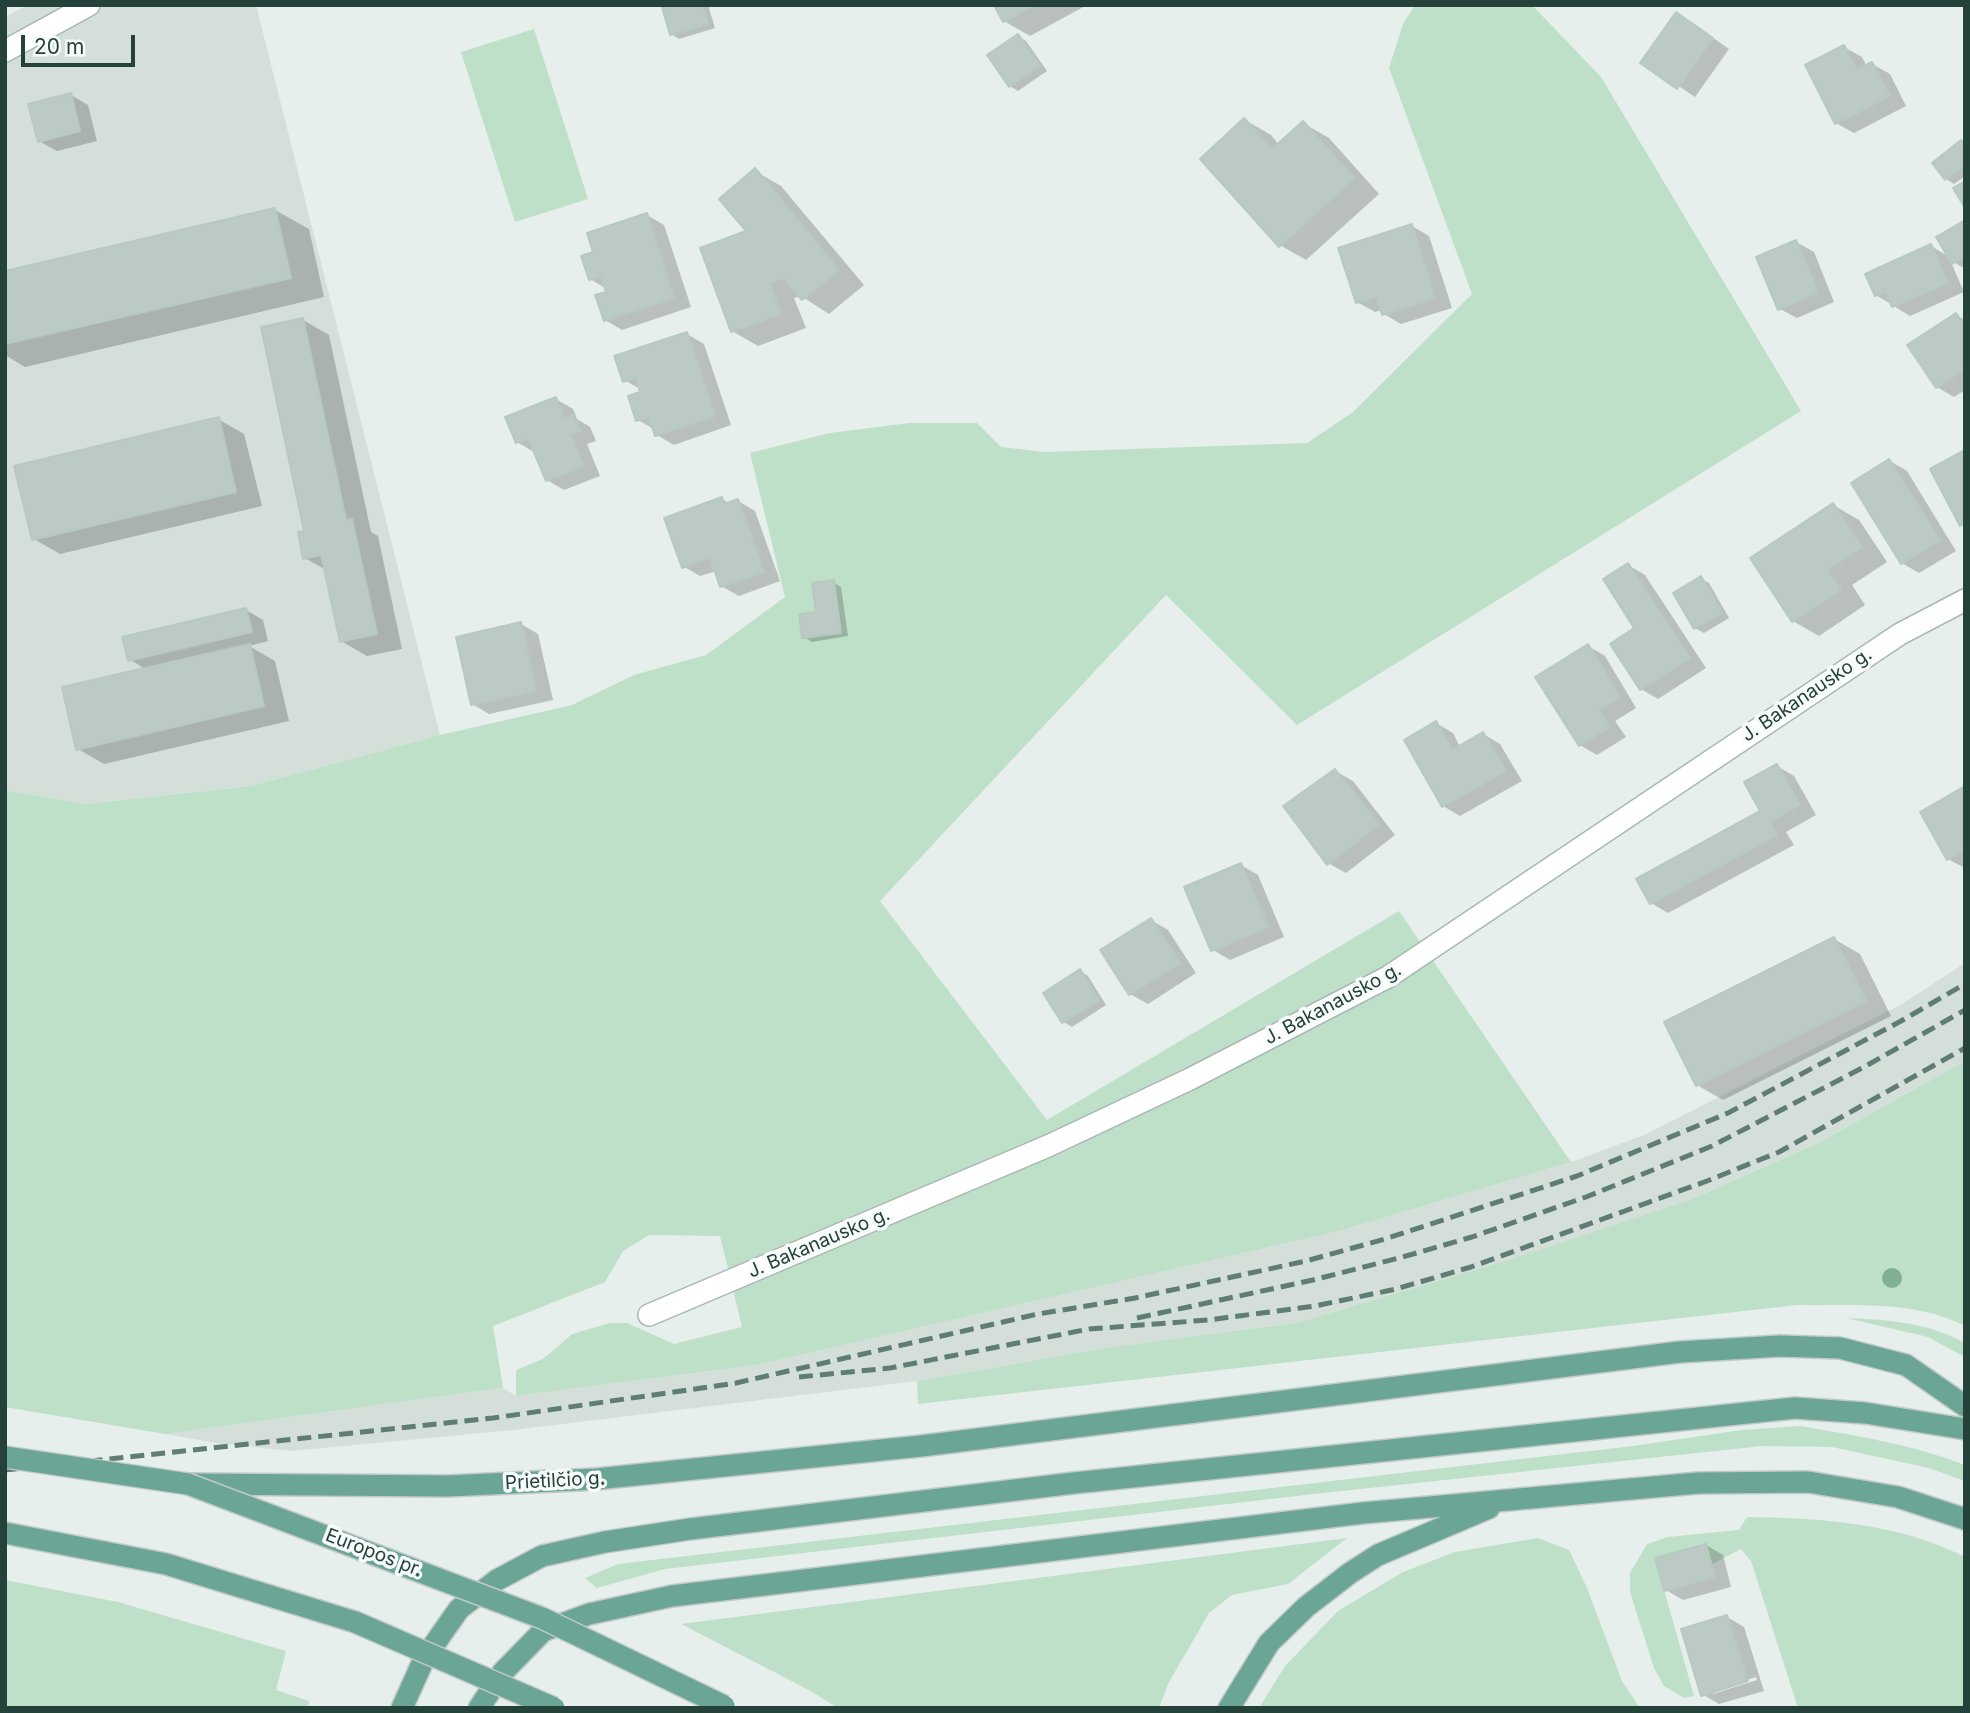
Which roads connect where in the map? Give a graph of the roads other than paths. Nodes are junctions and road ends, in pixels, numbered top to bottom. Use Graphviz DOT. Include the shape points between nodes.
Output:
graph roads {
  1 [pos="89,5"];
  2 [pos="5,51"];
  3 [pos="1965,600"];
  4 [pos="649,1315"];
  5 [pos="1965,1406"];
  6 [pos="1965,1429"];
  7 [pos="5,1457"];
  8 [pos="188,1484"];
  9 [pos="1506,1500"];
  10 [pos="1965,1520"];
  11 [pos="5,1532"];
  12 [pos="725,1707"];
  13 [pos="402,1708"];
  14 [pos="479,1708"];
  15 [pos="554,1708"];
  16 [pos="1229,1708"];
  1 -- 2 [label="street"];
  3 -- 4 [label="street, J. Bakanausko g." via="1900,634 1388,977 1048,1146"];
  5 -- 8 [label="main road, Prietilčio g." via="1906,1365 1840,1348 1780,1346 1667,1354 921,1446 596,1479 448,1486"];
  6 -- 13 [label="main road" via="1865,1413 1795,1408 1074,1483 605,1542 542,1556 497,1580 458,1609 424,1659"];
  7 -- 8 [label="main road, Europos pr., bridge"];
  8 -- 12 [label="main road, Europos pr., bridge" via="541,1618"];
  9 -- 10 [label="main road" via="1698,1483 1808,1482 1898,1497"];
  9 -- 14 [label="main road" via="1349,1514 672,1596 589,1614 542,1631 503,1672"];
  9 -- 16 [label="main road" via="1378,1555 1350,1573 1269,1643"];
  11 -- 15 [label="main road, bridge" via="166,1564 355,1622"];
}
